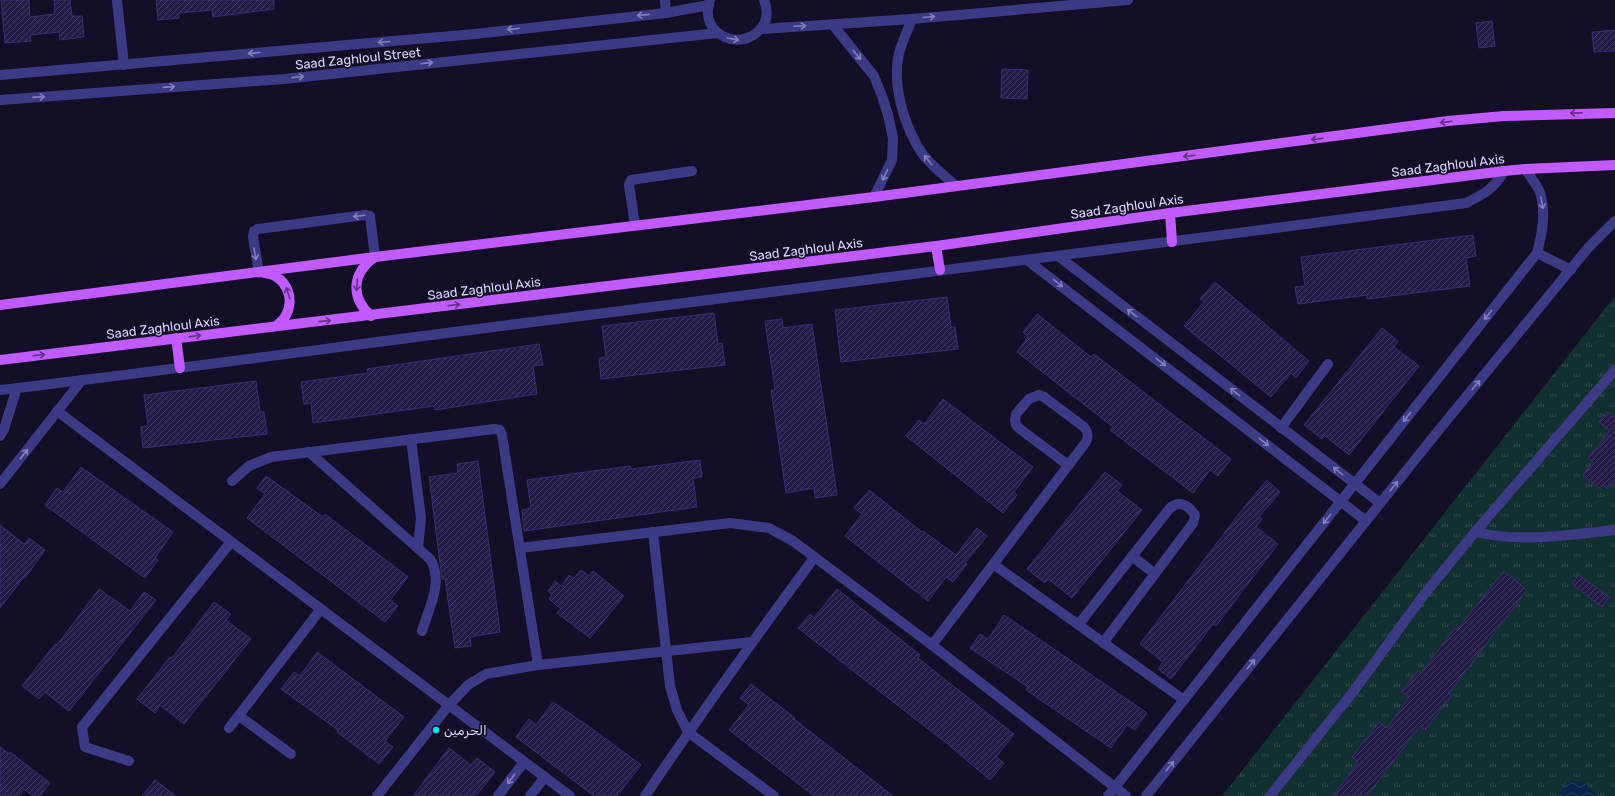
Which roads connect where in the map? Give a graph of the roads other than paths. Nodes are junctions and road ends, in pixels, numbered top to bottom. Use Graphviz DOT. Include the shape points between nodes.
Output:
graph roads {
  1 [pos="665,0"];
  2 [pos="764,0"];
  3 [pos="1128,0"];
  4 [pos="117,1"];
  5 [pos="710,2"];
  6 [pos="666,13"];
  7 [pos="912,19"];
  8 [pos="833,25"];
  9 [pos="761,29"];
  10 [pos="718,33"];
  11 [pos="124,65"];
  12 [pos="0,75"];
  13 [pos="0,100"];
  14 [pos="1615,113"];
  15 [pos="1615,165"];
  16 [pos="1525,169"];
  17 [pos="692,170"];
  18 [pos="1504,171"];
  19 [pos="956,186"];
  20 [pos="874,197"];
  21 [pos="1170,213"];
  22 [pos="1615,220"];
  23 [pos="635,225"];
  24 [pos="1172,242"];
  25 [pos="936,246"];
  26 [pos="1537,253"];
  27 [pos="1058,256"];
  28 [pos="375,257"];
  29 [pos="1027,260"];
  30 [pos="940,270"];
  31 [pos="1571,270"];
  32 [pos="259,273"];
  33 [pos="0,305"];
  34 [pos="371,316"];
  35 [pos="276,326"];
  36 [pos="176,338"];
  37 [pos="0,360"];
  38 [pos="1328,364"];
  39 [pos="180,368"];
  40 [pos="1615,370"];
  41 [pos="82,380"];
  42 [pos="17,388"];
  43 [pos="0,390"];
  44 [pos="58,411"];
  45 [pos="1281,428"];
  46 [pos="0,436"];
  47 [pos="410,440"];
  48 [pos="309,452"];
  49 [pos="1068,465"];
  50 [pos="232,481"];
  51 [pos="0,484"];
  52 [pos="1354,484"];
  53 [pos="1341,501"];
  54 [pos="1380,504"];
  55 [pos="1366,521"];
  56 [pos="1615,530"];
  57 [pos="653,532"];
  58 [pos="1475,532"];
  59 [pos="231,542"];
  60 [pos="418,548"];
  61 [pos="520,548"];
  62 [pos="1132,556"];
  63 [pos="814,558"];
  64 [pos="993,564"];
  65 [pos="1155,574"];
  66 [pos="321,609"];
  67 [pos="1078,624"];
  68 [pos="422,630"];
  69 [pos="752,642"];
  70 [pos="1103,643"];
  71 [pos="932,644"];
  72 [pos="666,651"];
  73 [pos="538,665"];
  74 [pos="1184,700"];
  75 [pos="449,705"];
  76 [pos="239,716"];
  77 [pos="229,728"];
  78 [pos="688,732"];
  79 [pos="291,754"];
  80 [pos="129,761"];
  81 [pos="524,762"];
  82 [pos="545,777"];
  83 [pos="1112,792"];
  84 [pos="377,796"];
  85 [pos="498,796"];
  86 [pos="530,796"];
  87 [pos="570,796"];
  88 [pos="645,796"];
  89 [pos="774,796"];
  90 [pos="1126,796"];
  91 [pos="1146,796"];
  92 [pos="1270,796"];
  1 -- 6 [label="street"];
  2 -- 9 [label="street" via="767,12"];
  7 -- 3 [label="street, one-way"];
  4 -- 11 [label="street"];
  5 -- 6 [label="street, Saad Zaghloul Street"];
  5 -- 10 [label="street" via="709,20"];
  6 -- 11 [label="street, Saad Zaghloul Street, one-way" via="366,44"];
  7 -- 8 [label="street"];
  19 -- 7 [label="street, one-way" via="931,164 918,148 902,107 897,80 899,54"];
  9 -- 8 [label="street, one-way"];
  8 -- 20 [label="street, one-way" via="874,76 888,115 892,160"];
  10 -- 9 [label="street, one-way" via="740,40"];
  13 -- 10 [label="street, Saad Zaghloul Street, one-way" via="284,78"];
  11 -- 12 [label="street, Saad Zaghloul Street"];
  14 -- 19 [label="main road, one-way" via="1504,116 1448,122"];
  15 -- 16 [label="main road, Saad Zaghloul Axis"];
  16 -- 18 [label="main road, Saad Zaghloul Axis"];
  16 -- 26 [label="street, one-way" via="1539,191 1543,212 1542,235"];
  17 -- 23 [label="street" via="631,180 629,185"];
  18 -- 21 [label="main road, Saad Zaghloul Axis"];
  18 -- 24 [label="street" via="1485,194 1466,203"];
  19 -- 20 [label="main road"];
  20 -- 23 [label="main road"];
  21 -- 24 [label="main road"];
  21 -- 25 [label="main road, Saad Zaghloul Axis"];
  22 -- 31 [label="street"];
  23 -- 28 [label="main road"];
  24 -- 27 [label="street"];
  25 -- 30 [label="main road"];
  34 -- 25 [label="main road, Saad Zaghloul Axis, one-way"];
  26 -- 31 [label="street"];
  26 -- 52 [label="street, one-way"];
  27 -- 29 [label="street"];
  45 -- 27 [label="street, one-way"];
  28 -- 32 [label="main road"];
  28 -- 32 [label="street, one-way" via="370,216 258,229 254,231 253,237"];
  28 -- 34 [label="main road, one-way" via="362,268 357,284 361,305"];
  29 -- 30 [label="street"];
  29 -- 53 [label="street, one-way"];
  30 -- 39 [label="street"];
  54 -- 31 [label="street, one-way"];
  32 -- 33 [label="main road"];
  35 -- 32 [label="main road, one-way" via="289,308 288,292 274,276"];
  35 -- 34 [label="main road, Saad Zaghloul Axis, one-way"];
  36 -- 35 [label="main road, Saad Zaghloul Axis, one-way"];
  37 -- 36 [label="main road, Saad Zaghloul Axis, one-way"];
  36 -- 39 [label="main road"];
  38 -- 45 [label="street"];
  39 -- 41 [label="street"];
  40 -- 58 [label="street"];
  41 -- 42 [label="street"];
  41 -- 44 [label="street"];
  42 -- 43 [label="street"];
  42 -- 46 [label="street"];
  51 -- 44 [label="street, one-way"];
  44 -- 59 [label="street"];
  52 -- 45 [label="street, one-way"];
  47 -- 48 [label="street"];
  47 -- 60 [label="street" via="421,518"];
  47 -- 61 [label="street" via="500,430"];
  48 -- 50 [label="street" via="260,461"];
  48 -- 60 [label="street"];
  49 -- 49 [label="street" via="1086,442 1087,431 1044,397 1039,395 1029,398 1016,414 1016,425"];
  49 -- 64 [label="street"];
  52 -- 53 [label="street"];
  52 -- 54 [label="street"];
  53 -- 55 [label="street"];
  53 -- 74 [label="street, one-way"];
  54 -- 55 [label="street"];
  91 -- 55 [label="street, one-way"];
  56 -- 58 [label="street" via="1526,539"];
  57 -- 61 [label="street"];
  57 -- 63 [label="street" via="730,523 770,528 793,541"];
  57 -- 72 [label="street"];
  58 -- 92 [label="street"];
  59 -- 66 [label="street"];
  59 -- 80 [label="street" via="82,727 84,747"];
  60 -- 68 [label="street" via="434,565 437,579"];
  61 -- 73 [label="street"];
  62 -- 65 [label="street"];
  62 -- 65 [label="street" via="1170,508 1178,503 1192,511 1195,519"];
  62 -- 67 [label="street"];
  63 -- 69 [label="street"];
  63 -- 71 [label="street"];
  64 -- 67 [label="street"];
  64 -- 71 [label="street"];
  65 -- 70 [label="street"];
  66 -- 75 [label="street"];
  66 -- 76 [label="street"];
  67 -- 70 [label="street"];
  69 -- 72 [label="street"];
  69 -- 78 [label="street"];
  70 -- 74 [label="street"];
  71 -- 83 [label="street"];
  72 -- 73 [label="street"];
  72 -- 78 [label="street" via="673,698"];
  73 -- 75 [label="street" via="493,672 480,677 468,685"];
  74 -- 83 [label="street"];
  75 -- 81 [label="street"];
  75 -- 84 [label="street"];
  76 -- 77 [label="street"];
  76 -- 79 [label="street"];
  78 -- 88 [label="street"];
  78 -- 89 [label="street"];
  81 -- 82 [label="street"];
  81 -- 85 [label="street, one-way"];
  82 -- 86 [label="street"];
  82 -- 87 [label="street"];
  83 -- 90 [label="street"];
}
